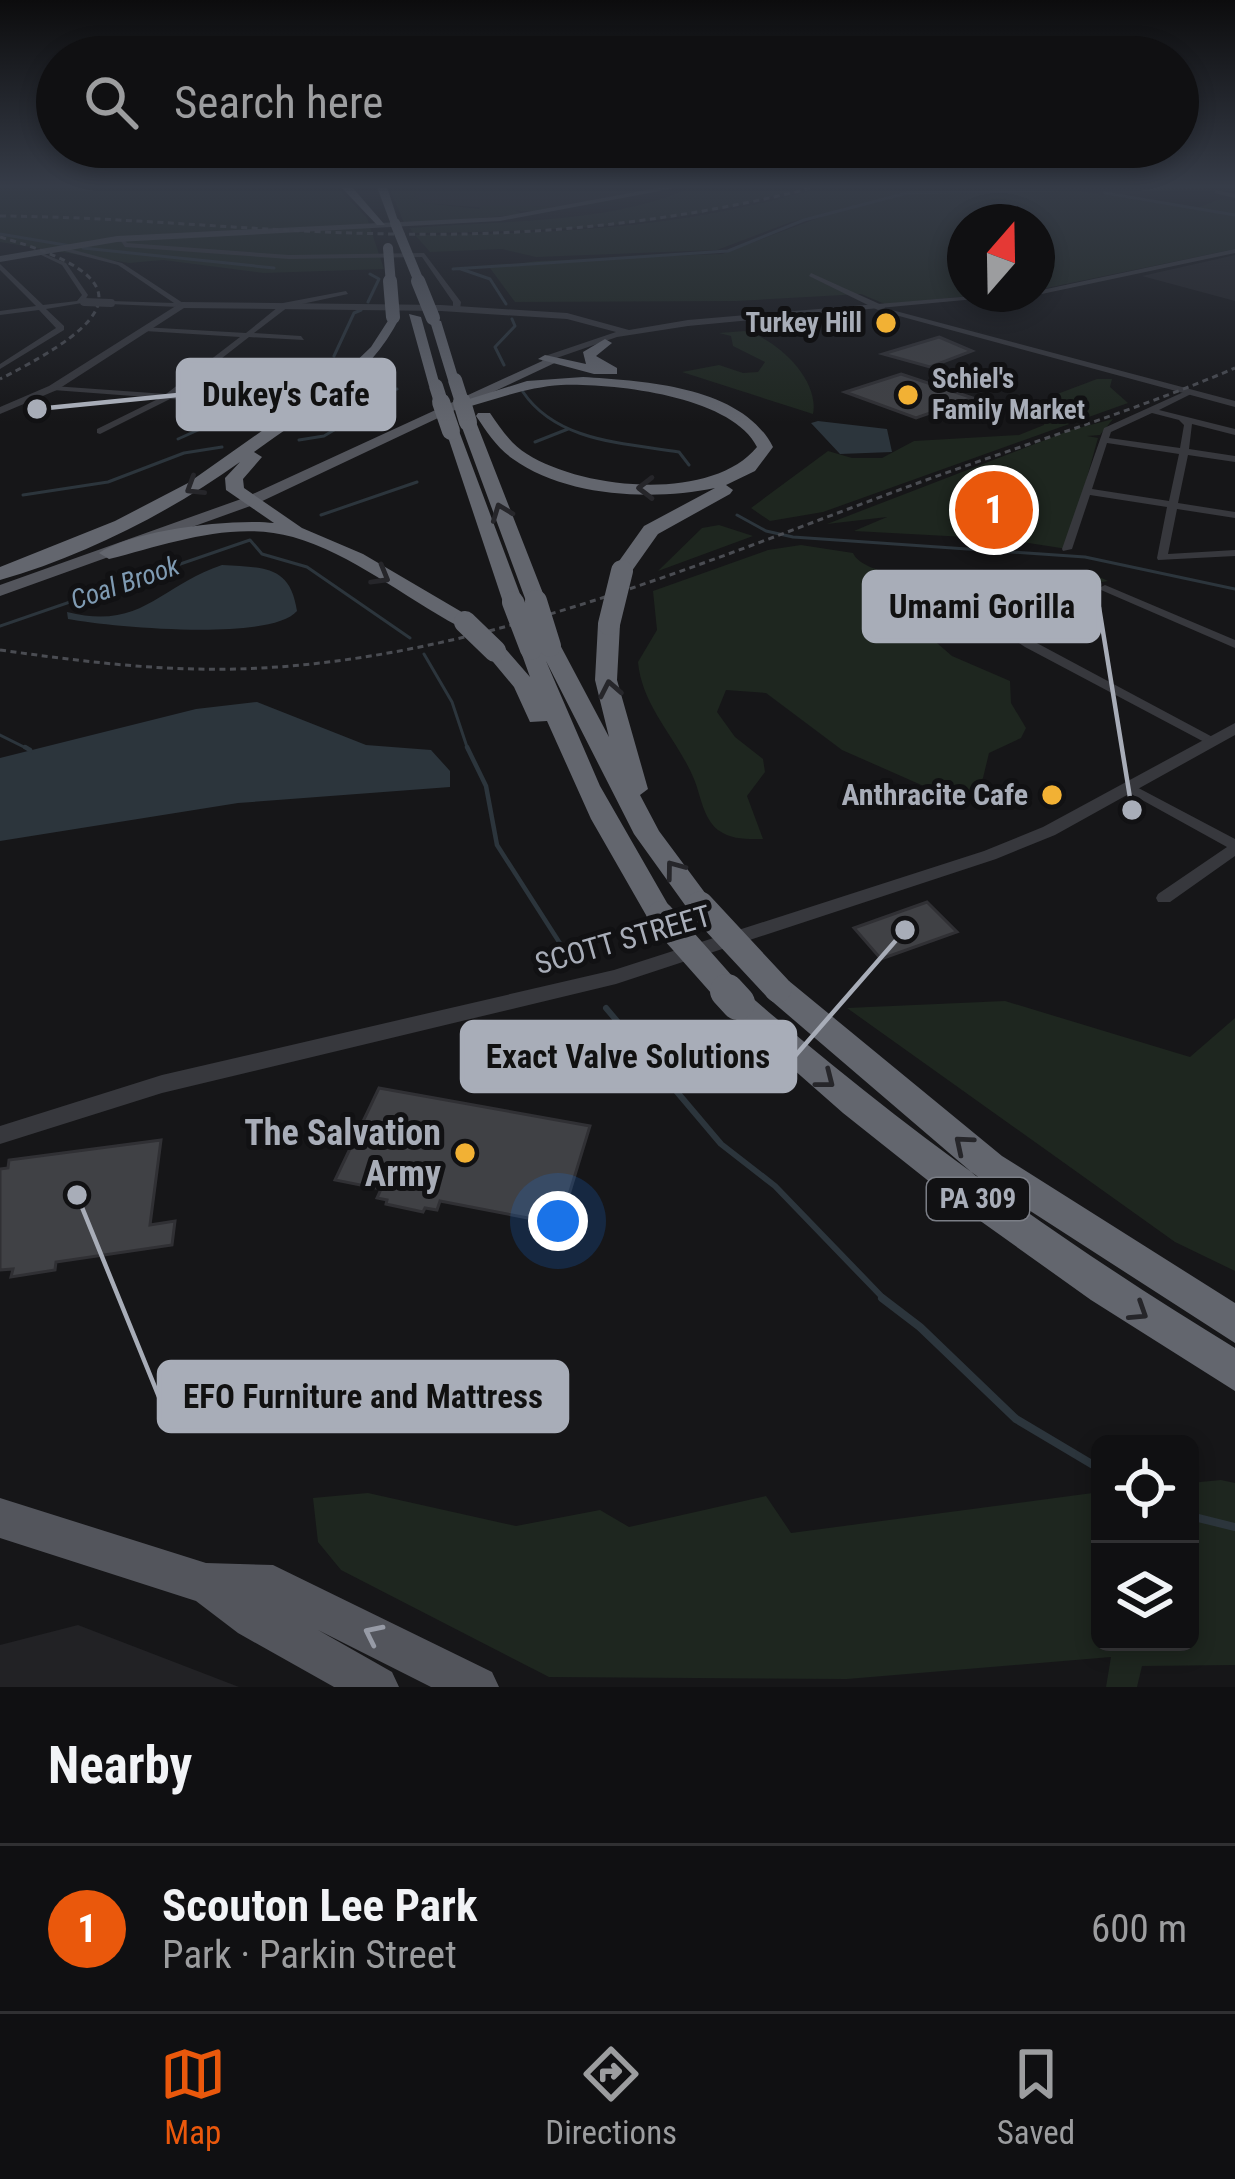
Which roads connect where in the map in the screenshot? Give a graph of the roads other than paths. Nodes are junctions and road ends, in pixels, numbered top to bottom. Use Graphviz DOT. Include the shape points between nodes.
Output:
graph roads {
  1 [pos="2,266"];
  2 [pos="65,266"];
  3 [pos="120,266"];
  4 [pos="389,266"];
  5 [pos="395,266"];
  6 [pos="409,266"];
  7 [pos="433,266"];
  8 [pos="1166,266"];
  9 [pos="811,275"];
  10 [pos="20,286"];
  11 [pos="0,289"];
  12 [pos="1055,289"];
  13 [pos="346,293"];
  14 [pos="170,297"];
  15 [pos="82,302"];
  16 [pos="947,302"];
  17 [pos="152,304"];
  18 [pos="182,305"];
  19 [pos="286,305"];
  20 [pos="42,307"];
  21 [pos="881,308"];
  22 [pos="456,309"];
  23 [pos="0,313"];
  24 [pos="145,328"];
  25 [pos="630,333"];
  26 [pos="250,335"];
  27 [pos="302,338"];
  28 [pos="605,343"];
  29 [pos="0,350"];
  30 [pos="29,352"];
  31 [pos="550,361"];
  32 [pos="0,367"];
  33 [pos="634,385"];
  34 [pos="53,388"];
  35 [pos="1191,392"];
  36 [pos="323,394"];
  37 [pos="690,395"];
  38 [pos="169,396"];
  39 [pos="471,401"];
  40 [pos="249,402"];
  41 [pos="1235,404"];
  42 [pos="1151,410"];
  43 [pos="0,411"];
  44 [pos="1182,418"];
  45 [pos="468,423"];
  46 [pos="100,431"];
  47 [pos="1235,432"];
  48 [pos="1103,440"];
  49 [pos="1184,451"];
  50 [pos="1235,458"];
  51 [pos="1086,491"];
  52 [pos="246,498"];
  53 [pos="1172,505"];
  54 [pos="1235,515"];
  55 [pos="319,540"];
  56 [pos="1067,549"];
  57 [pos="109,553"];
  58 [pos="1235,553"];
  59 [pos="0,577"];
  60 [pos="1105,588"];
  61 [pos="0,591"];
  62 [pos="971,606"];
  63 [pos="1235,644"];
  64 [pos="541,647"];
  65 [pos="1235,728"];
  66 [pos="1213,741"];
  67 [pos="1130,787"];
  68 [pos="647,834"];
  69 [pos="1235,847"];
  70 [pos="626,863"];
  71 [pos="1164,898"];
  72 [pos="0,1135"];
  73 [pos="1235,1325"];
  74 [pos="1235,1371"];
  75 [pos="2,1512"];
  76 [pos="206,1584"];
  77 [pos="377,1687"];
  78 [pos="477,1687"];
  1 -- 10 [label="street"];
  2 -- 15 [label="street"];
  3 -- 14 [label="street"];
  4 -- 36 [label="highway, bridge" via="393,316 377,349"];
  5 -- 45 [label="highway, PA 309, bridge" via="436,386"];
  6 -- 45 [label="highway, PA 309, bridge" via="460,378"];
  7 -- 22 [label="street"];
  8 -- 12 [label="street"];
  9 -- 21 [label="street"];
  10 -- 11 [label="street"];
  10 -- 20 [label="street"];
  13 -- 19 [label="street"];
  14 -- 17 [label="street"];
  14 -- 18 [label="street"];
  15 -- 17 [label="street, bridge"];
  15 -- 20 [label="street"];
  16 -- 21 [label="street"];
  17 -- 18 [label="street"];
  18 -- 19 [label="street"];
  18 -- 24 [label="street"];
  19 -- 22 [label="street"];
  19 -- 26 [label="street"];
  20 -- 23 [label="street"];
  20 -- 30 [label="street" via="61,328"];
  21 -- 25 [label="street"];
  21 -- 35 [label="street"];
  22 -- 25 [label="street" via="582,318"];
  24 -- 26 [label="street"];
  24 -- 34 [label="street"];
  25 -- 28 [label="street"];
  25 -- 31 [label="street"];
  26 -- 27 [label="street"];
  26 -- 38 [label="street"];
  28 -- 31 [label="street"];
  28 -- 37 [label="highway" via="588,355 593,364"];
  29 -- 30 [label="street"];
  30 -- 32 [label="street"];
  31 -- 33 [label="highway"];
  31 -- 37 [label="highway"];
  31 -- 39 [label="main road"];
  31 -- 52 [label="main road"];
  33 -- 39 [label="highway" via="550,382"];
  33 -- 45 [label="highway, one-way" via="744,418 763,435 764,452 716,481 619,488 528,461"];
  34 -- 38 [label="street"];
  34 -- 43 [label="street"];
  35 -- 41 [label="street"];
  35 -- 42 [label="street"];
  36 -- 52 [label="highway" via="234,478"];
  36 -- 59 [label="highway, one-way" via="172,500"];
  68 -- 37 [label="highway, one-way, bridge" via="606,680 622,571 658,524 759,473 776,455 774,438 756,418"];
  38 -- 40 [label="street"];
  38 -- 46 [label="street"];
  39 -- 52 [label="main road"];
  42 -- 44 [label="street"];
  42 -- 48 [label="street"];
  44 -- 47 [label="street"];
  44 -- 49 [label="street" via="1189,425"];
  45 -- 64 [label="highway, PA 309, bridge"];
  48 -- 49 [label="street"];
  48 -- 51 [label="street"];
  49 -- 50 [label="street"];
  49 -- 53 [label="street"];
  51 -- 53 [label="street"];
  51 -- 56 [label="street"];
  52 -- 55 [label="highway"];
  52 -- 57 [label="main road"];
  52 -- 59 [label="main road"];
  53 -- 54 [label="street"];
  53 -- 58 [label="street" via="1165,559"];
  55 -- 57 [label="highway" via="220,529"];
  55 -- 70 [label="highway, one-way, bridge" via="466,622 495,651 525,685 567,795"];
  57 -- 61 [label="main road"];
  60 -- 63 [label="street"];
  62 -- 66 [label="street"];
  64 -- 68 [label="highway, PA 309"];
  64 -- 70 [label="highway, PA 309" via="570,756"];
  65 -- 66 [label="street, SCOTT STREET"];
  66 -- 67 [label="street, SCOTT STREET"];
  67 -- 69 [label="street"];
  67 -- 72 [label="street, SCOTT STREET" via="990,855 616,976 162,1084"];
  73 -- 68 [label="highway, PA 309, one-way, bridge" via="989,1166 778,989"];
  69 -- 71 [label="street"];
  70 -- 74 [label="highway, PA 309, one-way, bridge" via="738,1003 805,1064 1020,1231"];
  75 -- 76 [label="main road"];
  76 -- 77 [label="main road"];
  78 -- 76 [label="main road, one-way" via="273,1586"];
}
